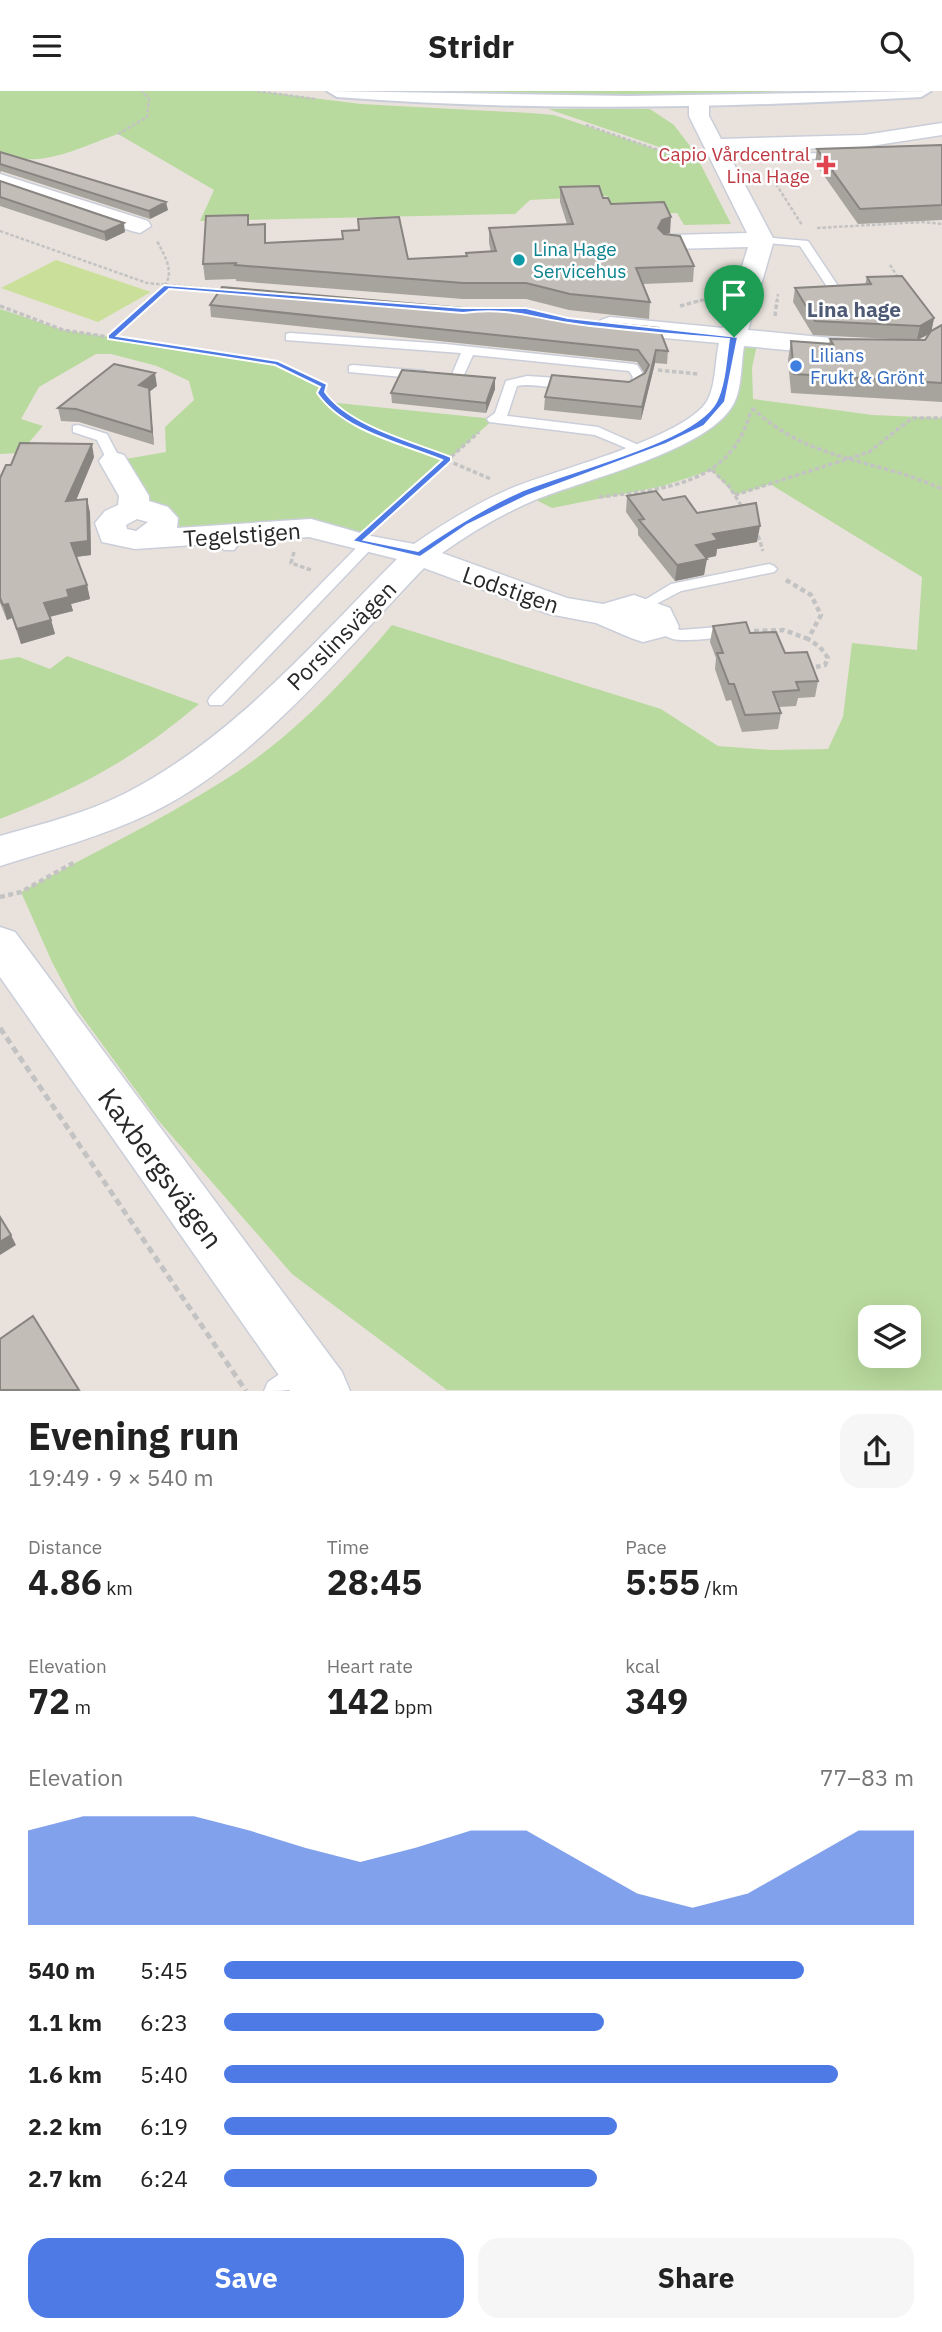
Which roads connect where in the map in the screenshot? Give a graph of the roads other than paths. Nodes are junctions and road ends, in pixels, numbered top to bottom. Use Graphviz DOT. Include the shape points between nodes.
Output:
graph roads {
  1 [pos="337,91"];
  2 [pos="921,91"];
  3 [pos="699,101"];
  4 [pos="940,132"];
  5 [pos="792,144"];
  6 [pos="707,152"];
  7 [pos="846,157"];
  8 [pos="0,180"];
  9 [pos="140,226"];
  10 [pos="762,240"];
  11 [pos="671,242"];
  12 [pos="838,295"];
  13 [pos="581,322"];
  14 [pos="290,337"];
  15 [pos="734,337"];
  16 [pos="867,348"];
  17 [pos="468,352"];
  18 [pos="353,369"];
  19 [pos="78,429"];
  20 [pos="643,450"];
  21 [pos="114,461"];
  22 [pos="235,539"];
  23 [pos="362,543"];
  24 [pos="420,554"];
  25 [pos="769,569"];
  26 [pos="652,617"];
  27 [pos="741,631"];
  28 [pos="216,701"];
  29 [pos="0,851"];
  30 [pos="0,944"];
  31 [pos="302,1383"];
  1 -- 3 [label="street" via="521,101"];
  2 -- 3 [label="street"];
  3 -- 6 [label="street"];
  4 -- 5 [label="street"];
  5 -- 6 [label="street"];
  5 -- 7 [label="lane" via="801,156"];
  6 -- 10 [label="street"];
  8 -- 9 [label="street"];
  10 -- 11 [label="street"];
  10 -- 12 [label="lane" via="804,243"];
  10 -- 15 [label="street, Porslinsvägen"];
  13 -- 15 [label="street"];
  14 -- 17 [label="lane"];
  15 -- 16 [label="street"];
  15 -- 20 [label="street, Porslinsvägen" via="721,402 701,424"];
  17 -- 18 [label="lane" via="461,379"];
  17 -- 20 [label="lane" via="633,368 639,377 632,388 535,380 505,384 501,415 494,419 598,431"];
  19 -- 21 [label="lane" via="102,437"];
  20 -- 24 [label="street, Porslinsvägen" via="524,494 464,523"];
  21 -- 22 [label="street, Tegelstigen" via="134,496 134,510 114,518 110,532 126,540"];
  22 -- 23 [label="street, Tegelstigen" via="311,528"];
  23 -- 24 [label="street, Tegelstigen"];
  23 -- 28 [label="lane"];
  24 -- 26 [label="street, Lodstigen" via="561,607 604,614 627,606"];
  24 -- 29 [label="street, Porslinsvägen" via="258,719 202,765 139,803 72,830"];
  25 -- 26 [label="lane" via="676,586"];
  26 -- 27 [label="lane" via="677,635"];
  30 -- 31 [label="street, Kaxbergsvägen"];
}
